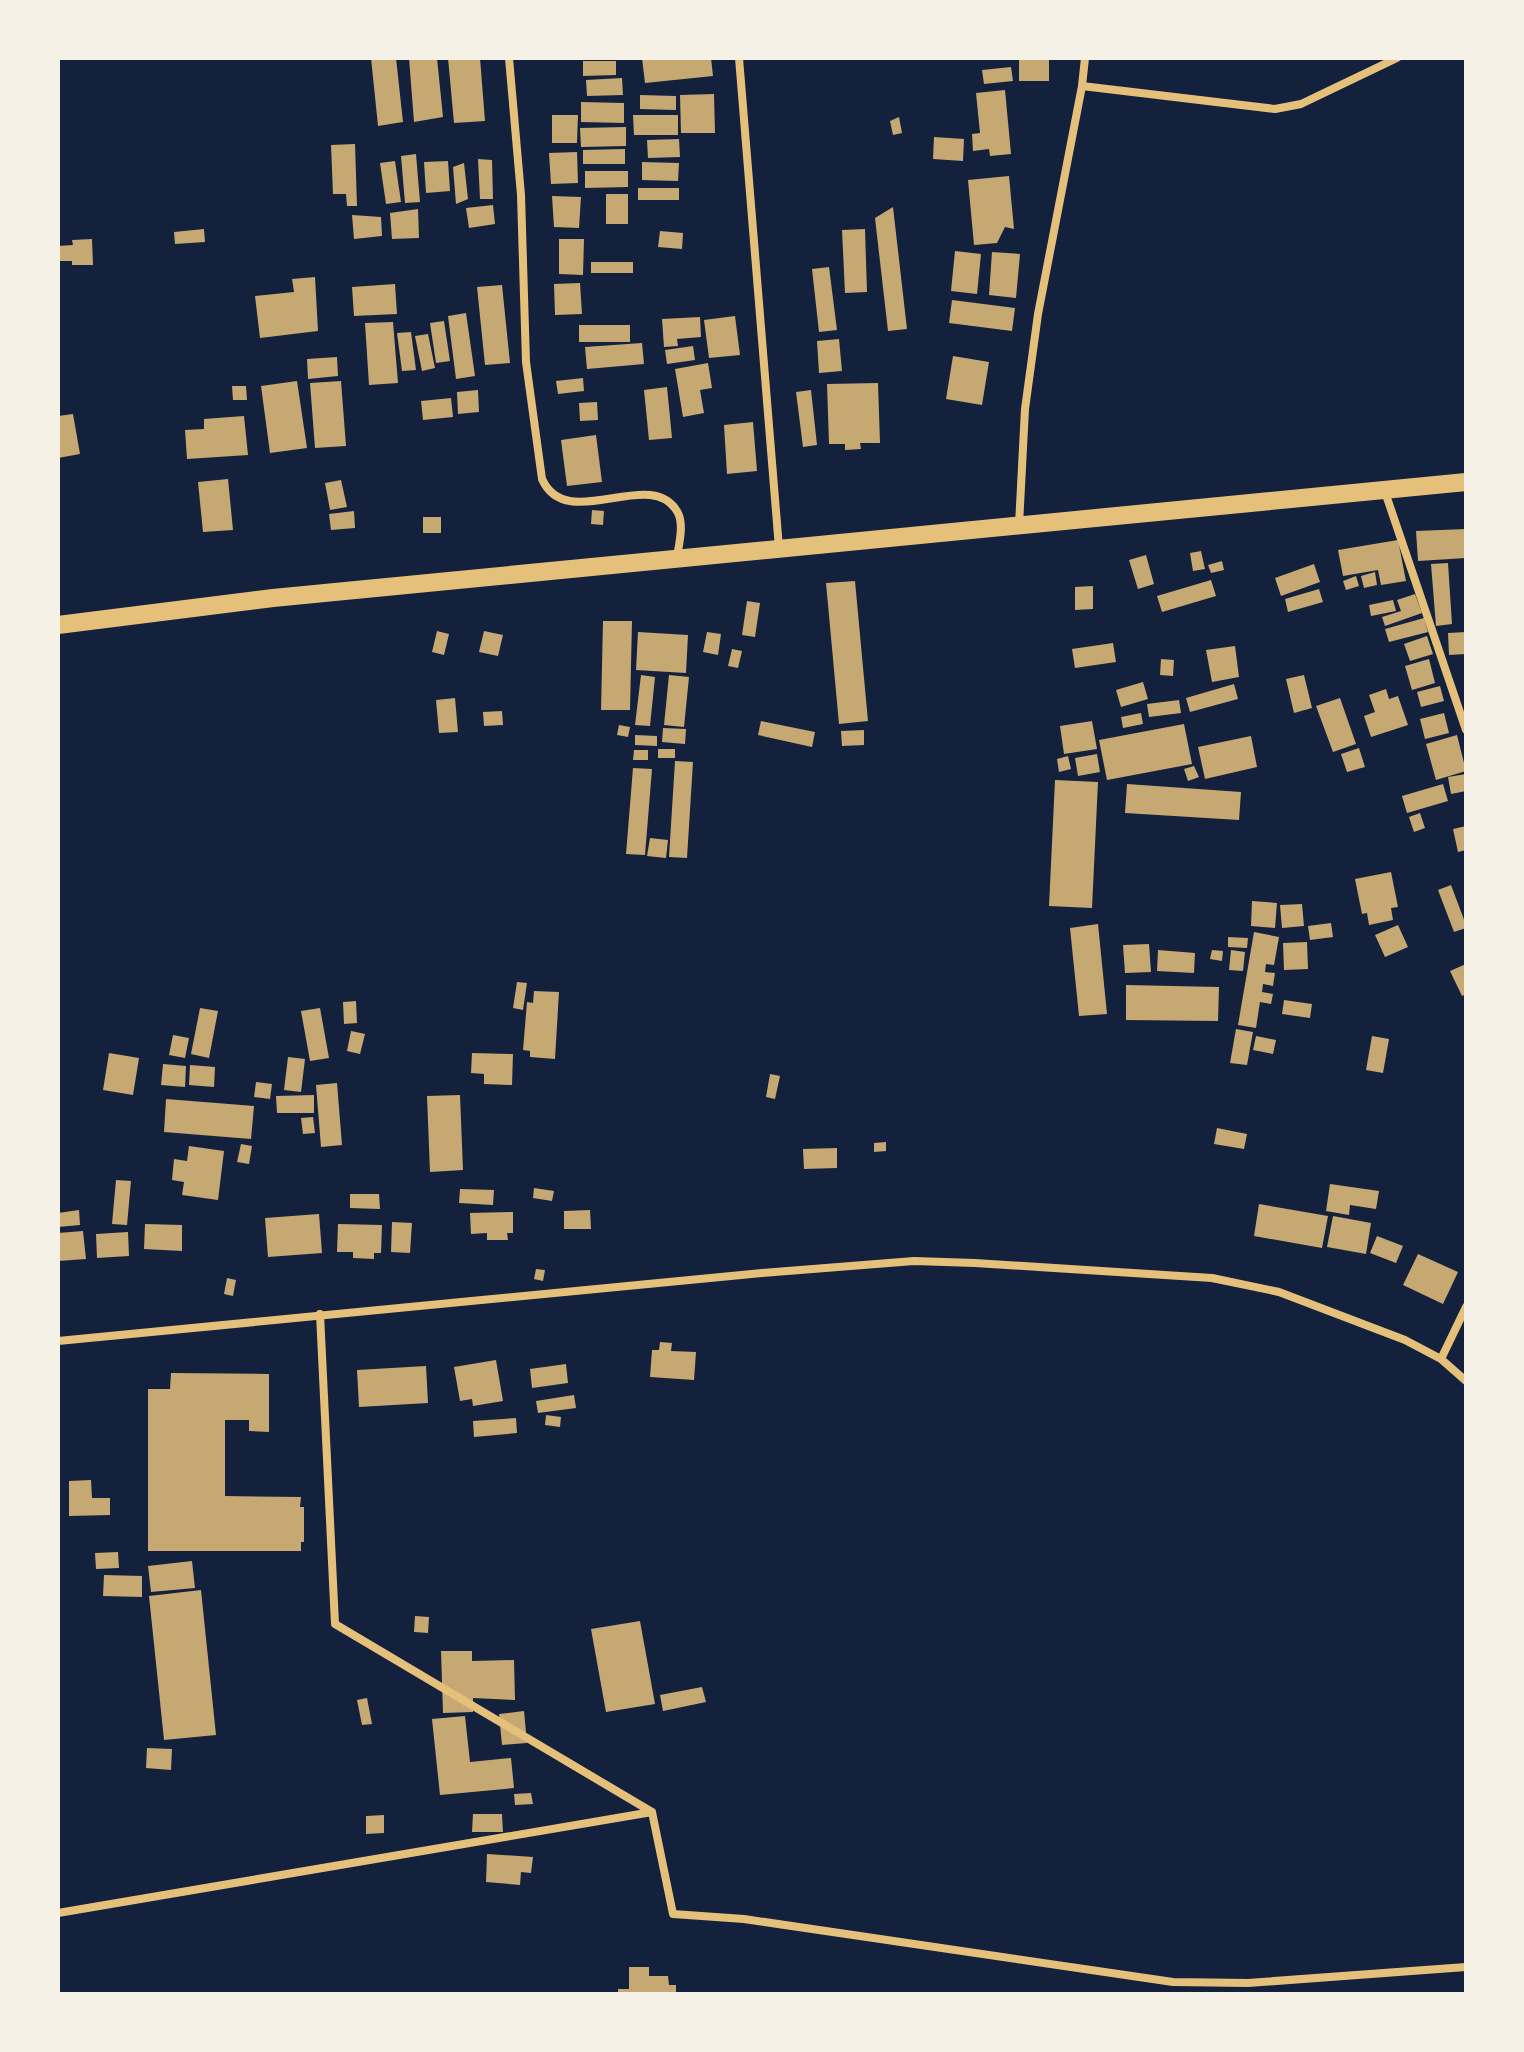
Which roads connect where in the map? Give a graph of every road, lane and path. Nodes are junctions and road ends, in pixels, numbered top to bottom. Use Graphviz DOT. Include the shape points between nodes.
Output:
graph roads {
  1 [pos="509,58"];
  2 [pos="739,58"];
  3 [pos="1085,58"];
  4 [pos="1397,58"];
  5 [pos="1082,86"];
  6 [pos="1466,482"];
  7 [pos="1384,488"];
  8 [pos="1019,526"];
  9 [pos="779,549"];
  10 [pos="677,557"];
  11 [pos="58,625"];
  12 [pos="1466,730"];
  13 [pos="1466,1307"];
  14 [pos="320,1314"];
  15 [pos="58,1341"];
  16 [pos="1441,1359"];
  17 [pos="1466,1381"];
  18 [pos="652,1812"];
  19 [pos="58,1913"];
  20 [pos="1466,1967"];
  1 -- 10 [label="street" via="521,195 526,362 542,479 548,493 561,501 643,494 670,504 679,514"];
  2 -- 9 [label="street"];
  3 -- 5 [label="street"];
  4 -- 5 [label="street" via="1301,104 1275,109"];
  5 -- 8 [label="street" via="1038,314 1025,409"];
  6 -- 7 [label="highway"];
  7 -- 8 [label="highway"];
  7 -- 12 [label="street"];
  8 -- 9 [label="highway"];
  9 -- 10 [label="highway"];
  10 -- 11 [label="highway"];
  13 -- 16 [label="street"];
  14 -- 15 [label="street"];
  14 -- 16 [label="street" via="914,1261 975,1263 1212,1278 1279,1292"];
  14 -- 18 [label="street" via="335,1624"];
  16 -- 17 [label="street"];
  18 -- 19 [label="street"];
  18 -- 20 [label="street" via="673,1914 744,1919 1173,1982 1248,1983"];
}
